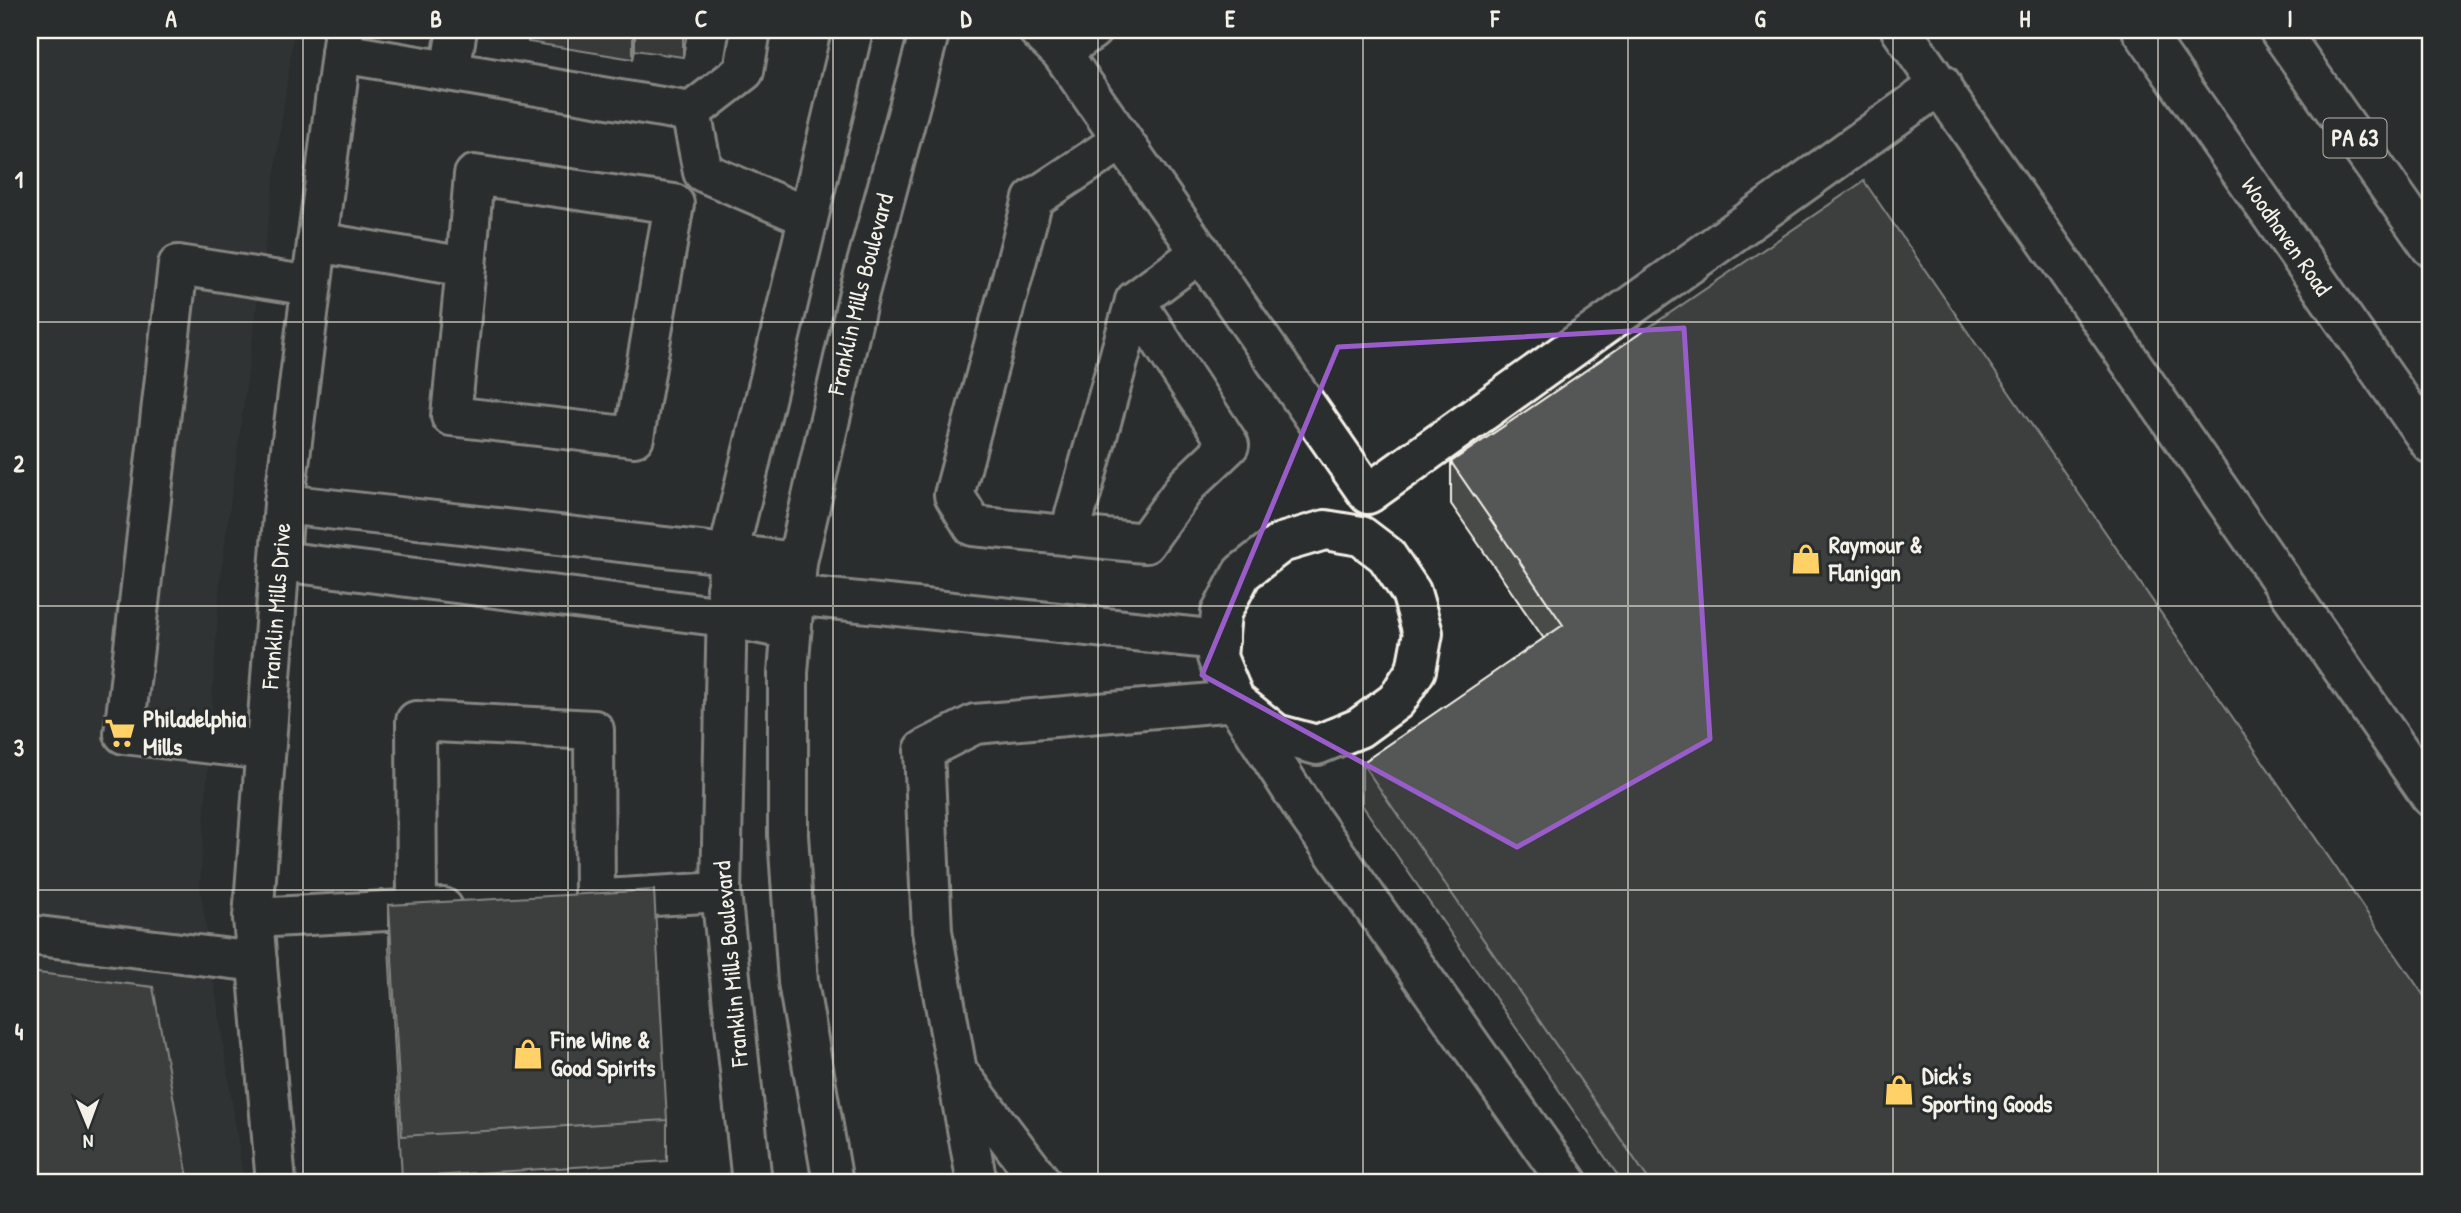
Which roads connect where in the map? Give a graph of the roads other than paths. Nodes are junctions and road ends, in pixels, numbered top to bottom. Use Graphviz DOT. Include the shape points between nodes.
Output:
graph roads {
  1 [pos="457,30"];
  2 [pos="751,30"];
  3 [pos="853,30"];
  4 [pos="930,30"];
  5 [pos="1092,30"];
  6 [pos="1901,30"];
  7 [pos="2142,30"];
  8 [pos="2279,30"];
  9 [pos="1049,41"];
  10 [pos="342,42"];
  11 [pos="450,71"];
  12 [pos="1941,85"];
  13 [pos="691,112"];
  14 [pos="1122,140"];
  15 [pos="703,172"];
  16 [pos="674,204"];
  17 [pos="808,217"];
  18 [pos="317,242"];
  19 [pos="2431,247"];
  20 [pos="1201,252"];
  21 [pos="466,267"];
  22 [pos="312,286"];
  23 [pos="1135,301"];
  24 [pos="2431,444"];
  25 [pos="1368,494"];
  26 [pos="284,504"];
  27 [pos="1069,536"];
  28 [pos="1361,536"];
  29 [pos="280,561"];
  30 [pos="727,587"];
  31 [pos="794,595"];
  32 [pos="1219,640"];
  33 [pos="1235,701"];
  34 [pos="265,750"];
  35 [pos="2431,797"];
  36 [pos="721,892"];
  37 [pos="472,906"];
  38 [pos="417,909"];
  39 [pos="253,918"];
  40 [pos="30,935"];
  41 [pos="257,962"];
  42 [pos="957,1071"];
  43 [pos="276,1183"];
  44 [pos="752,1183"];
  45 [pos="833,1183"];
  46 [pos="977,1183"];
  47 [pos="1042,1183"];
  48 [pos="1568,1183"];
  1 -- 11 [label="main road"];
  2 -- 13 [label="main road" via="744,71"];
  3 -- 17 [label="main road, Franklin Mills Boulevard"];
  4 -- 31 [label="main road, Franklin Mills Boulevard" via="859,293"];
  5 -- 9 [label="main road"];
  6 -- 12 [label="main road"];
  7 -- 24 [label="main road, Woodhaven Road"];
  8 -- 19 [label="main road, PA 63"];
  9 -- 14 [label="main road"];
  10 -- 11 [label="main road"];
  10 -- 18 [label="main road, Franklin Mills Drive"];
  11 -- 13 [label="main road"];
  12 -- 25 [label="main road"];
  12 -- 35 [label="main road"];
  13 -- 15 [label="main road"];
  14 -- 20 [label="main road"];
  14 -- 27 [label="main road" via="1033,199 954,495 973,526"];
  15 -- 16 [label="main road"];
  15 -- 17 [label="main road"];
  16 -- 21 [label="main road" via="474,176"];
  16 -- 21 [label="main road" via="634,437 452,416"];
  17 -- 30 [label="main road, Franklin Mills Boulevard"];
  18 -- 21 [label="main road"];
  18 -- 22 [label="main road, Franklin Mills Drive"];
  20 -- 23 [label="main road"];
  20 -- 25 [label="main road"];
  22 -- 26 [label="main road, Franklin Mills Drive"];
  22 -- 34 [label="main road" via="178,265 124,734"];
  23 -- 27 [label="main road"];
  23 -- 27 [label="main road" via="1229,445 1187,485 1145,543"];
  25 -- 28 [label="main road"];
  26 -- 29 [label="main road, Franklin Mills Drive"];
  26 -- 30 [label="main road"];
  28 -- 32 [label="main road" via="1325,530 1281,543 1242,573 1221,613"];
  28 -- 33 [label="main road" via="1386,555 1411,592 1423,633 1416,670 1395,701 1359,728 1317,746 1276,734"];
  29 -- 30 [label="main road"];
  29 -- 34 [label="main road, Franklin Mills Drive"];
  30 -- 31 [label="main road"];
  30 -- 31 [label="main road"];
  30 -- 36 [label="main road, Franklin Mills Boulevard"];
  31 -- 32 [label="main road"];
  31 -- 45 [label="main road, Franklin Mills Boulevard" via="788,673 788,835 798,982"];
  32 -- 33 [label="main road" via="1217,657"];
  33 -- 42 [label="main road" via="975,724 924,750 932,931"];
  33 -- 48 [label="main road" via="1306,813"];
  34 -- 39 [label="main road, Franklin Mills Drive"];
  36 -- 38 [label="main road" via="581,900 594,730 416,721"];
  36 -- 44 [label="main road, Franklin Mills Boulevard"];
  37 -- 38 [label="main road"];
  38 -- 39 [label="main road"];
  39 -- 41 [label="main road, Franklin Mills Drive"];
  40 -- 41 [label="main road"];
  41 -- 43 [label="main road, Franklin Mills Drive"];
  42 -- 46 [label="main road"];
  42 -- 47 [label="main road"];
}
